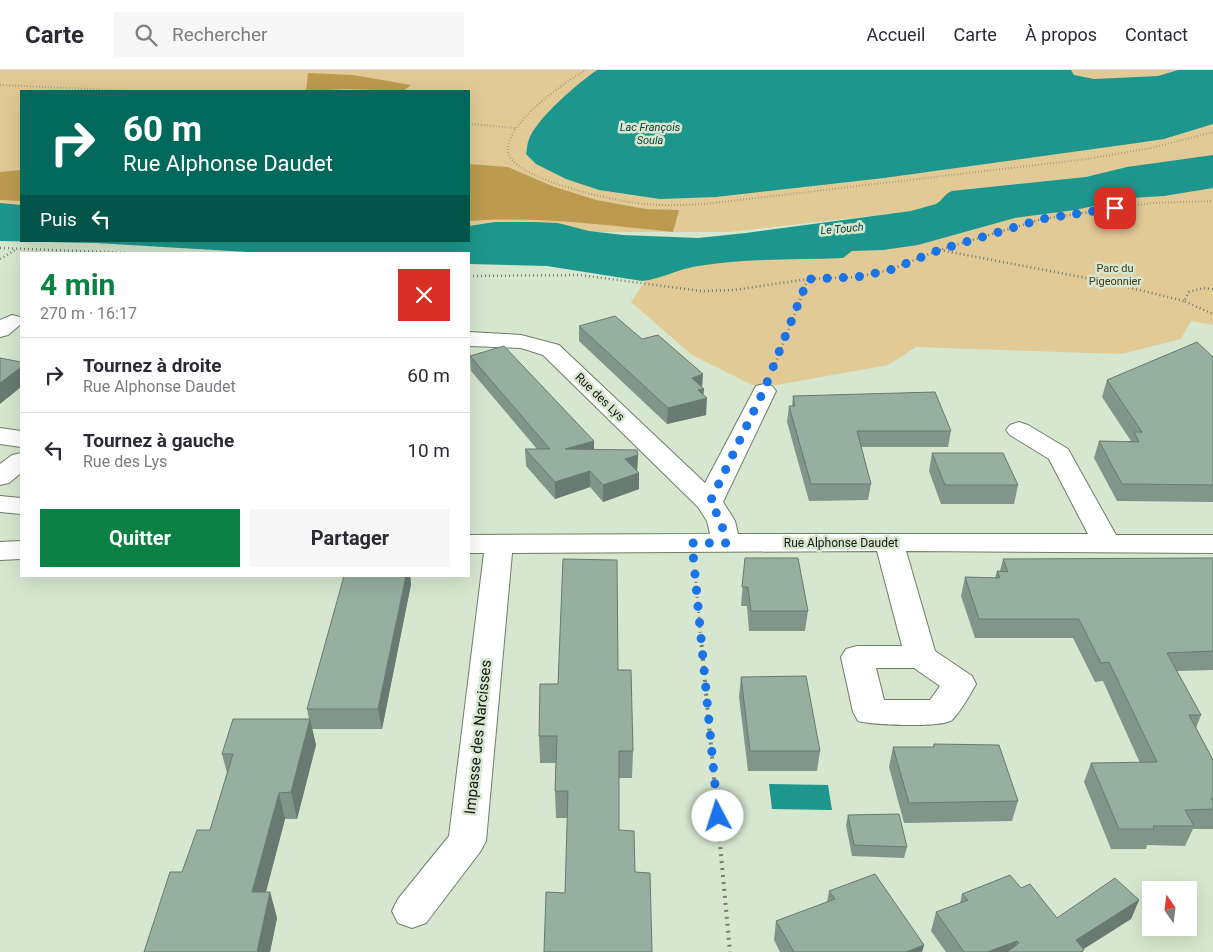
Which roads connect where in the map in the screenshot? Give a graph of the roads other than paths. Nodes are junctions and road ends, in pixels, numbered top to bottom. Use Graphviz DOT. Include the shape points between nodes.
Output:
graph roads {
  1 [pos="470,339"];
  2 [pos="764,390"];
  3 [pos="1019,430"];
  4 [pos="0,436"];
  5 [pos="20,438"];
  6 [pos="20,462"];
  7 [pos="0,477"];
  8 [pos="710,502"];
  9 [pos="0,504"];
  10 [pos="20,506"];
  11 [pos="889,542"];
  12 [pos="726,543"];
  13 [pos="484,544"];
  14 [pos="1107,544"];
  15 [pos="1213,544"];
  16 [pos="921,657"];
  17 [pos="412,911"];
  1 -- 8 [label="street, Rue des Lys" via="522,340 551,350"];
  2 -- 8 [label="street"];
  3 -- 14 [label="street" via="1060,454"];
  4 -- 5 [label="street"];
  6 -- 7 [label="street"];
  8 -- 12 [label="street, Rue des Lys" via="721,521"];
  9 -- 10 [label="street"];
  11 -- 12 [label="street, Rue Alphonse Daudet"];
  11 -- 14 [label="street, Rue Alphonse Daudet"];
  11 -- 16 [label="street"];
  12 -- 13 [label="street, Rue Alphonse Daudet"];
  13 -- 17 [label="street, Impasse des Narcisses" via="466,841"];
  14 -- 15 [label="street, Rue Alphonse Daudet"];
}
